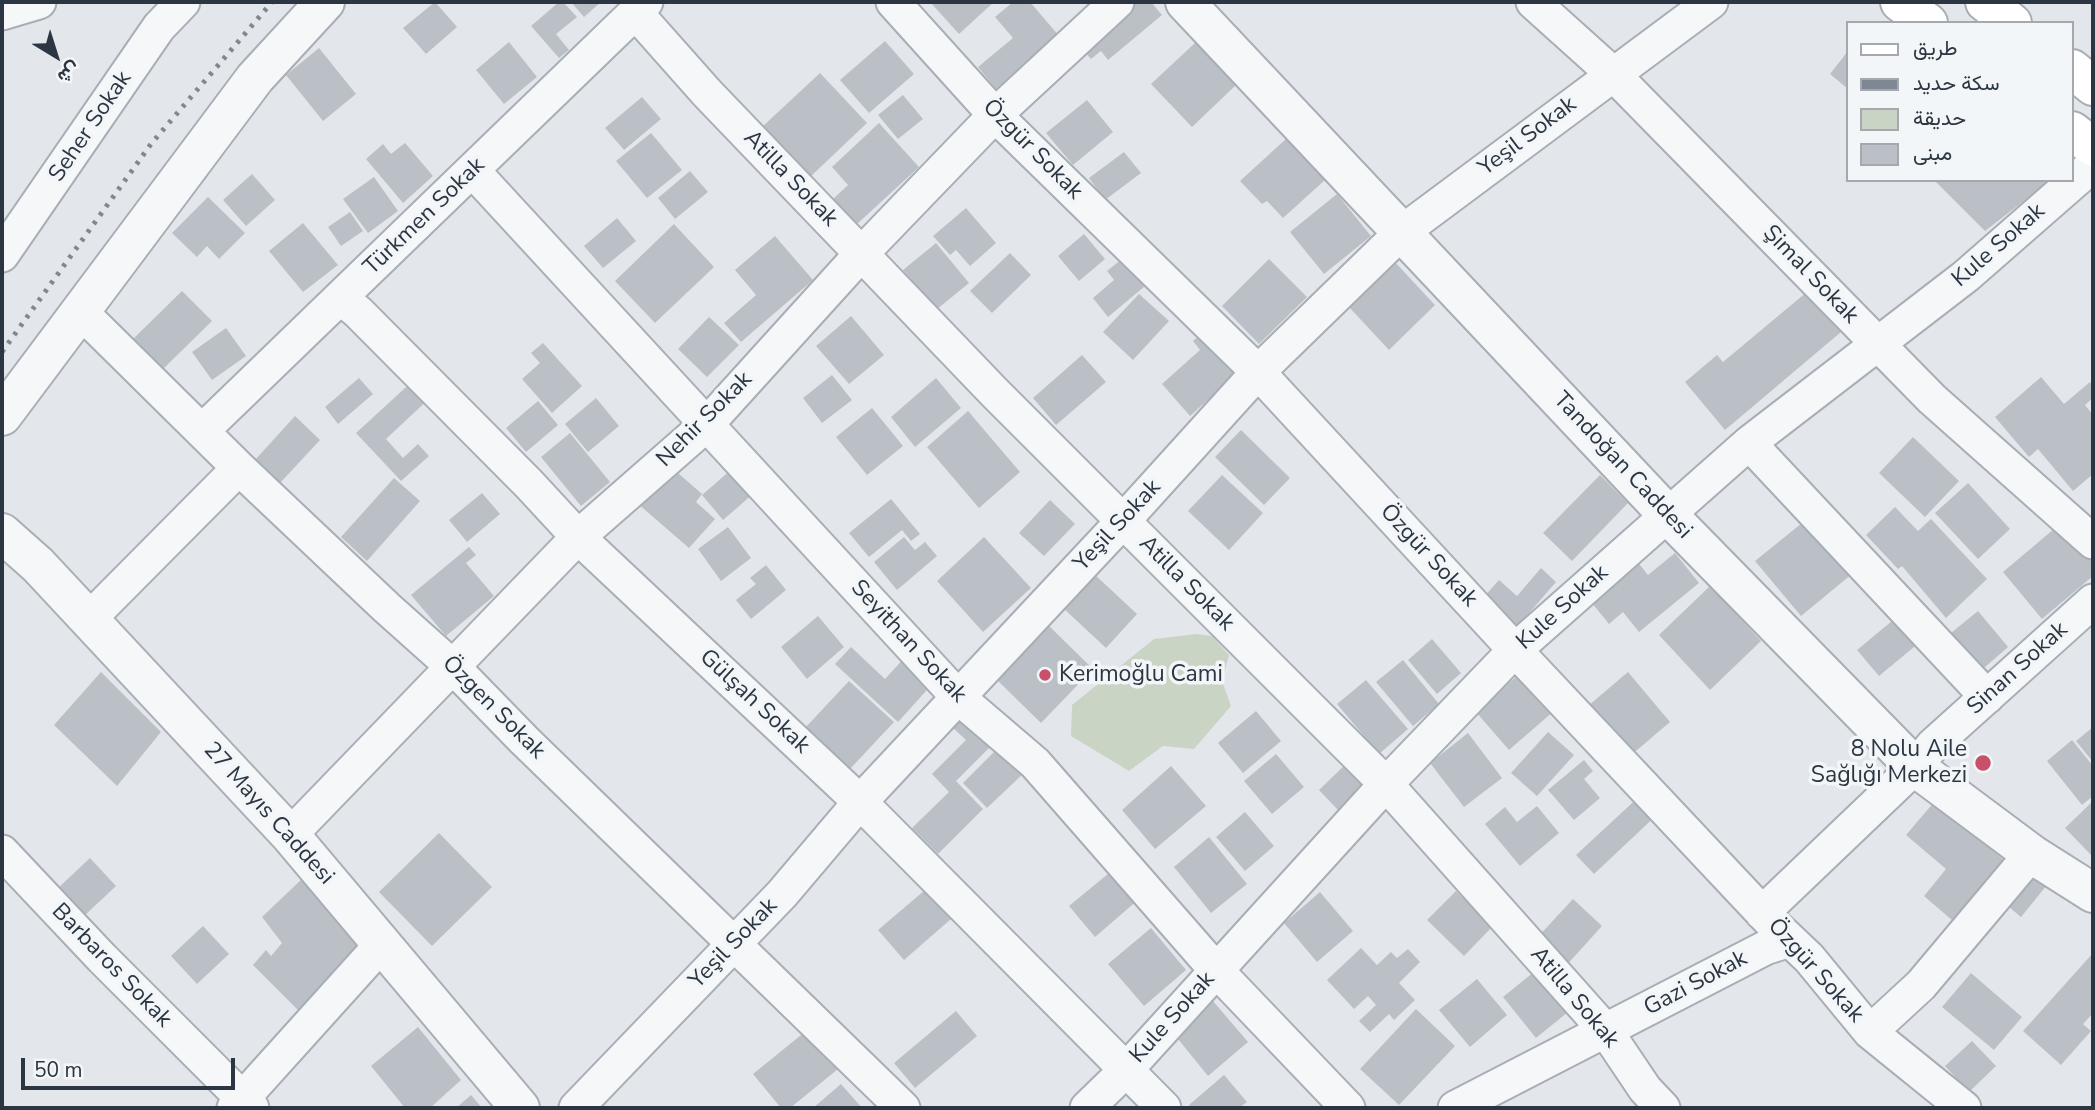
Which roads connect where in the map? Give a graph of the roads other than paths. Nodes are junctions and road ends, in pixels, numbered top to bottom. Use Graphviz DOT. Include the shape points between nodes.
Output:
graph roads {
  1 [pos="39,2"];
  2 [pos="183,2"];
  3 [pos="325,2"];
  4 [pos="892,2"];
  5 [pos="1117,2"];
  6 [pos="1185,2"];
  7 [pos="1533,2"];
  8 [pos="1711,2"];
  9 [pos="1900,2"];
  10 [pos="1985,2"];
  11 [pos="641,8"];
  12 [pos="2,13"];
  13 [pos="1925,21"];
  14 [pos="2009,21"];
  15 [pos="2074,71"];
  16 [pos="1614,74"];
  17 [pos="2093,86"];
  18 [pos="995,115"];
  19 [pos="2074,133"];
  20 [pos="2093,147"];
  21 [pos="2093,165"];
  22 [pos="473,171"];
  23 [pos="2074,182"];
  24 [pos="2074,182"];
  25 [pos="1402,232"];
  26 [pos="862,253"];
  27 [pos="2,255"];
  28 [pos="341,298"];
  29 [pos="79,312"];
  30 [pos="1877,345"];
  31 [pos="1258,372"];
  32 [pos="2,416"];
  33 [pos="707,424"];
  34 [pos="202,431"];
  35 [pos="1749,443"];
  36 [pos="239,468"];
  37 [pos="1667,514"];
  38 [pos="1123,521"];
  39 [pos="2,533"];
  40 [pos="578,537"];
  41 [pos="2093,542"];
  42 [pos="2093,601"];
  43 [pos="88,620"];
  44 [pos="1515,650"];
  45 [pos="453,667"];
  46 [pos="1987,696"];
  47 [pos="959,698"];
  48 [pos="1915,766"];
  49 [pos="1386,784"];
  50 [pos="860,802"];
  51 [pos="290,835"];
  52 [pos="2,852"];
  53 [pos="2033,855"];
  54 [pos="2093,893"];
  55 [pos="1762,912"];
  56 [pos="1790,940"];
  57 [pos="734,943"];
  58 [pos="381,945"];
  59 [pos="1216,970"];
  60 [pos="1605,1031"];
  61 [pos="1870,1032"];
  62 [pos="1126,1070"];
  63 [pos="243,1105"];
  64 [pos="520,1108"];
  65 [pos="576,1108"];
  66 [pos="903,1108"];
  67 [pos="1087,1108"];
  68 [pos="1164,1108"];
  69 [pos="1348,1108"];
  70 [pos="1455,1108"];
  71 [pos="1663,1108"];
  72 [pos="1964,1108"];
  1 -- 12 [label="street"];
  2 -- 27 [label="street, Seher Sokak" via="159,27"];
  3 -- 29 [label="street" via="255,78"];
  4 -- 18 [label="street, Özgür Sokak"];
  5 -- 18 [label="street, Nehir Sokak"];
  6 -- 25 [label="street, Tandoğan Caddesi"];
  7 -- 16 [label="street, Şimal Sokak"];
  8 -- 16 [label="street, Yeşil Sokak"];
  9 -- 13 [label="main road"];
  10 -- 14 [label="main road"];
  11 -- 22 [label="street, Türkmen Sokak"];
  11 -- 26 [label="street, Atilla Sokak" via="707,93"];
  15 -- 17 [label="main road"];
  16 -- 25 [label="street, Yeşil Sokak"];
  16 -- 30 [label="street, Şimal Sokak"];
  18 -- 26 [label="street, Nehir Sokak"];
  18 -- 31 [label="street, Özgür Sokak"];
  19 -- 20 [label="main road"];
  21 -- 23 [label="street, Kule Sokak"];
  22 -- 28 [label="street, Türkmen Sokak"];
  22 -- 33 [label="street, Seyithan Sokak"];
  24 -- 30 [label="street, Kule Sokak" via="1966,276"];
  25 -- 31 [label="street, Yeşil Sokak"];
  25 -- 37 [label="street, Tandoğan Caddesi"];
  26 -- 33 [label="street, Nehir Sokak"];
  26 -- 38 [label="street, Atilla Sokak"];
  28 -- 34 [label="street, Türkmen Sokak"];
  28 -- 40 [label="street, Gülşah Sokak"];
  29 -- 32 [label="street"];
  29 -- 34 [label="street, Özgen Sokak"];
  30 -- 35 [label="street, Kule Sokak"];
  30 -- 41 [label="street, Şimal Sokak"];
  31 -- 38 [label="street, Yeşil Sokak"];
  31 -- 44 [label="street, Özgür Sokak"];
  33 -- 40 [label="street, Nehir Sokak"];
  33 -- 47 [label="street, Seyithan Sokak"];
  34 -- 36 [label="street, Özgen Sokak"];
  35 -- 37 [label="street, Kule Sokak"];
  35 -- 46 [label="street"];
  36 -- 43 [label="street"];
  36 -- 45 [label="street, Özgen Sokak"];
  37 -- 44 [label="street, Kule Sokak"];
  37 -- 48 [label="street, Tandoğan Caddesi"];
  38 -- 47 [label="street, Yeşil Sokak"];
  38 -- 49 [label="street, Atilla Sokak"];
  39 -- 43 [label="street, 27 Mayıs Caddesi"];
  40 -- 45 [label="street, Nehir Sokak"];
  40 -- 50 [label="street, Gülşah Sokak"];
  42 -- 46 [label="street, Sinan Sokak"];
  43 -- 51 [label="street, 27 Mayıs Caddesi"];
  44 -- 49 [label="street, Kule Sokak"];
  44 -- 55 [label="street, Özgür Sokak"];
  45 -- 51 [label="street, Nehir Sokak"];
  45 -- 57 [label="street, Özgen Sokak"];
  46 -- 48 [label="street, Sinan Sokak"];
  47 -- 50 [label="street, Yeşil Sokak"];
  47 -- 59 [label="street, Seyithan Sokak" via="1035,763"];
  48 -- 53 [label="street, Tandoğan Caddesi"];
  48 -- 55 [label="street, Sinan Sokak"];
  49 -- 59 [label="street, Kule Sokak"];
  49 -- 60 [label="street, Atilla Sokak"];
  50 -- 57 [label="street, Yeşil Sokak"];
  50 -- 62 [label="street, Gülşah Sokak"];
  51 -- 58 [label="street, 27 Mayıs Caddesi"];
  52 -- 63 [label="street, Barbaros Sokak"];
  53 -- 54 [label="street, Tandoğan Caddesi"];
  53 -- 61 [label="street" via="1921,985"];
  55 -- 56 [label="street, Özgür Sokak"];
  56 -- 60 [label="street, Gazi Sokak" via="1765,948"];
  56 -- 61 [label="street, Özgür Sokak"];
  57 -- 65 [label="street, Yeşil Sokak"];
  57 -- 66 [label="street, Özgen Sokak"];
  58 -- 63 [label="street"];
  58 -- 64 [label="street, 27 Mayıs Caddesi"];
  59 -- 62 [label="street, Kule Sokak"];
  59 -- 69 [label="street, Seyithan Sokak"];
  60 -- 70 [label="street, Gazi Sokak"];
  60 -- 71 [label="street, Atilla Sokak"];
  61 -- 72 [label="street, Özgür Sokak"];
  62 -- 67 [label="street, Kule Sokak"];
  62 -- 68 [label="street, Gülşah Sokak"];
}
